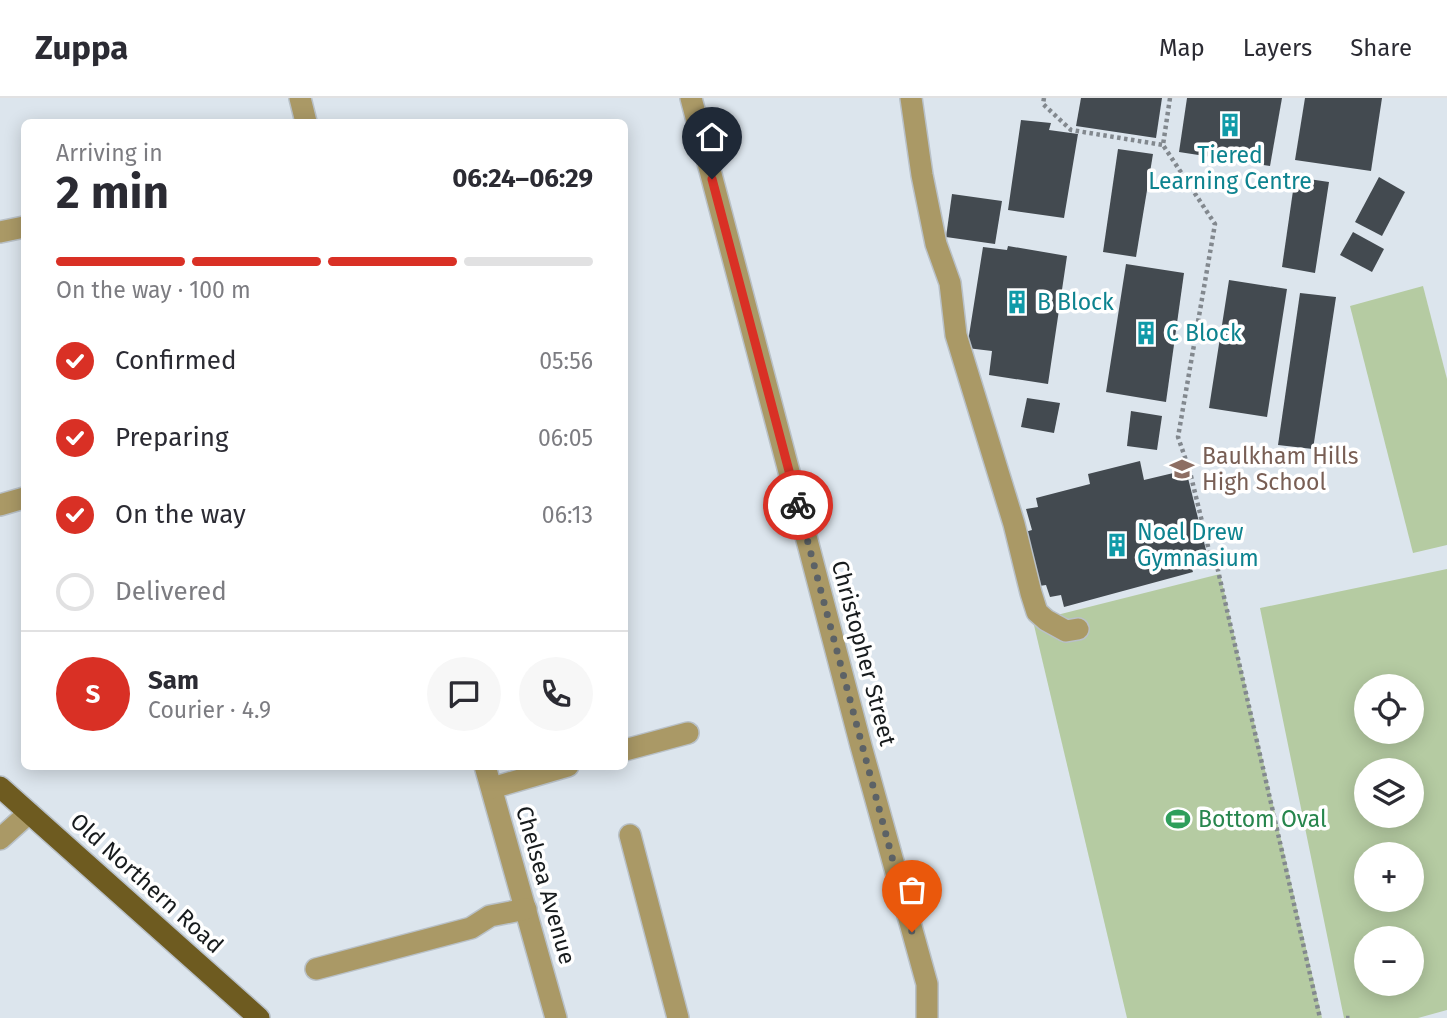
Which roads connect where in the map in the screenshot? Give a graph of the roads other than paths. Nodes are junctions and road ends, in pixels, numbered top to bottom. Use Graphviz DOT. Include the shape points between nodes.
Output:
graph roads {
  1 [pos="300,98"];
  2 [pos="691,98"];
  3 [pos="911,98"];
  4 [pos="305,119"];
  5 [pos="21,228"];
  6 [pos="0,232"];
  7 [pos="21,499"];
  8 [pos="0,505"];
  9 [pos="1078,629"];
  10 [pos="688,733"];
  11 [pos="628,749"];
  12 [pos="486,770"];
  13 [pos="554,770"];
  14 [pos="0,787"];
  15 [pos="492,788"];
  16 [pos="29,813"];
  17 [pos="630,835"];
  18 [pos="0,839"];
  19 [pos="526,909"];
  20 [pos="316,969"];
  21 [pos="259,1018"];
  22 [pos="556,1018"];
  23 [pos="678,1018"];
  24 [pos="927,1018"];
  1 -- 4 [label="street"];
  2 -- 24 [label="street, Christopher Street" via="927,984"];
  3 -- 9 [label="street" via="936,244 950,283 956,335 1031,593 1037,612 1046,620 1066,631"];
  5 -- 6 [label="street"];
  7 -- 8 [label="street"];
  10 -- 11 [label="street"];
  12 -- 15 [label="street, Chelsea Avenue"];
  13 -- 15 [label="street"];
  14 -- 16 [label="main road, Old Northern Road"];
  15 -- 19 [label="street, Chelsea Avenue"];
  16 -- 18 [label="street"];
  16 -- 21 [label="main road, Old Northern Road"];
  17 -- 23 [label="street"];
  19 -- 20 [label="street"];
  19 -- 22 [label="street, Chelsea Avenue"];
}
